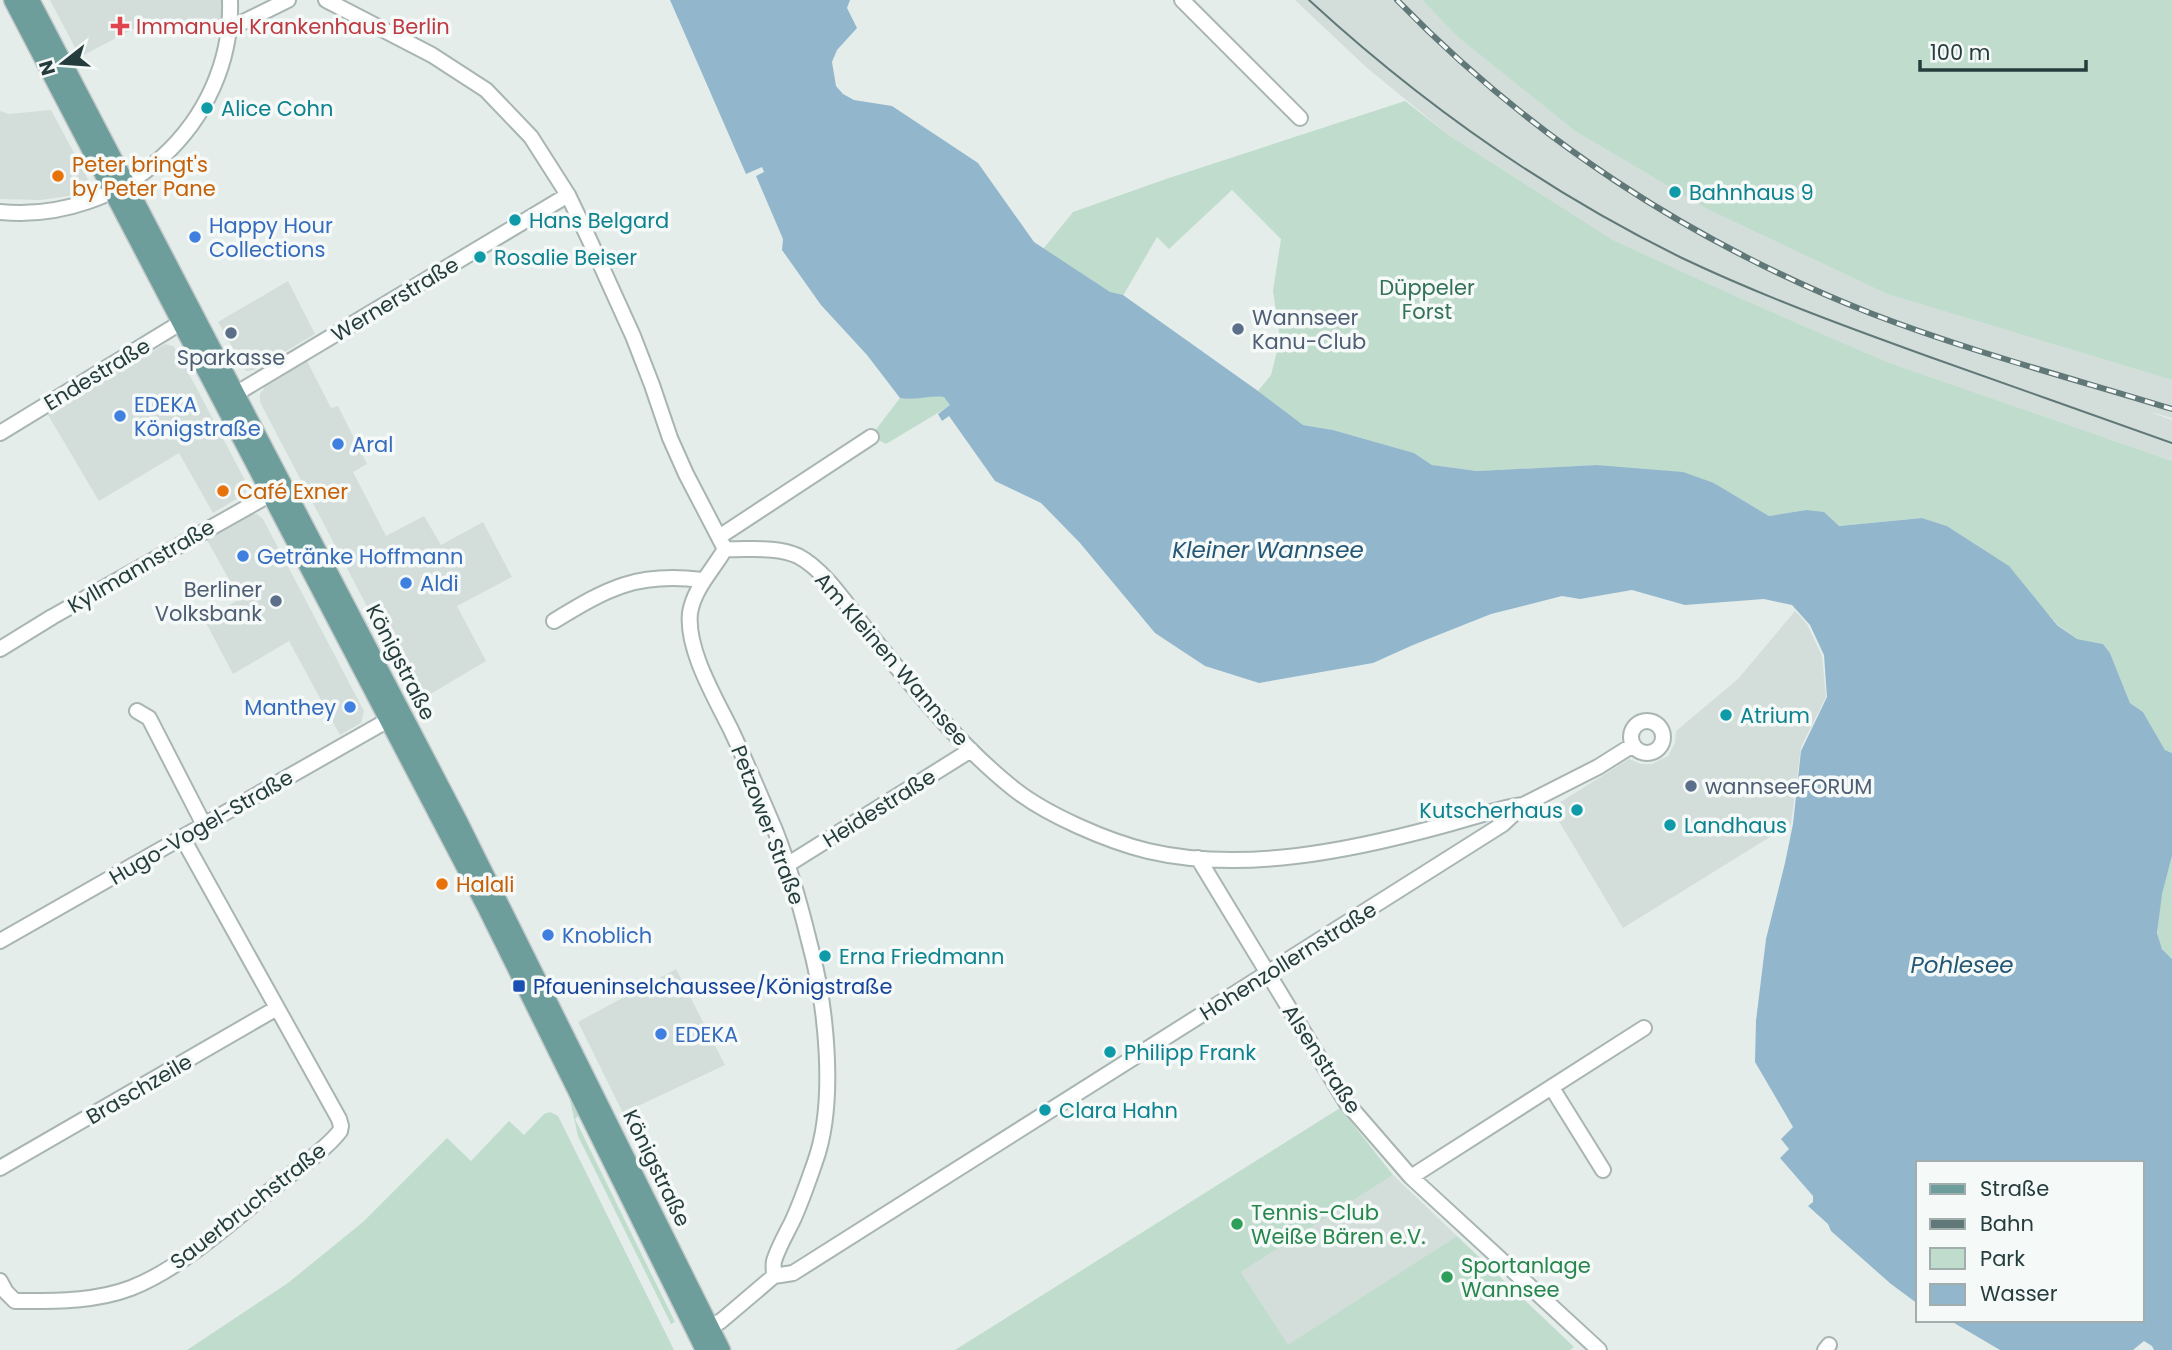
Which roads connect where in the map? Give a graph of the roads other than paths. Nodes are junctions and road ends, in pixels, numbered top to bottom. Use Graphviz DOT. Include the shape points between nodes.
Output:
graph roads {
  1 [pos="13,0"];
  2 [pos="30,0"];
  3 [pos="230,0"];
  4 [pos="288,0"];
  5 [pos="326,0"];
  6 [pos="1182,0"];
  7 [pos="229,29"];
  8 [pos="1300,118"];
  9 [pos="120,188"];
  10 [pos="568,195"];
  11 [pos="0,212"];
  12 [pos="187,318"];
  13 [pos="229,398"];
  14 [pos="0,433"];
  15 [pos="871,437"];
  16 [pos="278,490"];
  17 [pos="722,543"];
  18 [pos="702,580"];
  19 [pos="554,621"];
  20 [pos="0,649"];
  21 [pos="137,711"];
  22 [pos="396,716"];
  23 [pos="1633,745"];
  24 [pos="971,750"];
  25 [pos="1523,805"];
  26 [pos="204,825"];
  27 [pos="182,837"];
  28 [pos="1198,859"];
  29 [pos="787,865"];
  30 [pos="0,941"];
  31 [pos="1268,974"];
  32 [pos="277,1008"];
  33 [pos="1644,1028"];
  34 [pos="1552,1087"];
  35 [pos="0,1168"];
  36 [pos="1603,1170"];
  37 [pos="1411,1177"];
  38 [pos="774,1276"];
  39 [pos="0,1281"];
  40 [pos="704,1337"];
  41 [pos="721,1350"];
  42 [pos="1599,1350"];
  1 -- 9 [label="main road, Königstraße"];
  2 -- 9 [label="main road, Königstraße"];
  3 -- 7 [label="street"];
  4 -- 7 [label="street"];
  5 -- 10 [label="street" via="432,55 486,90 531,137"];
  6 -- 8 [label="street"];
  7 -- 9 [label="street" via="216,78 195,119 171,149"];
  9 -- 11 [label="street" via="87,203 51,211"];
  9 -- 12 [label="main road, Königstraße"];
  10 -- 13 [label="street, Wernerstraße"];
  10 -- 17 [label="street" via="632,336 686,474"];
  12 -- 13 [label="main road, Königstraße"];
  12 -- 14 [label="street, Endestraße"];
  13 -- 16 [label="main road, Königstraße"];
  15 -- 17 [label="street"];
  16 -- 20 [label="street, Kyllmannstraße"];
  16 -- 22 [label="main road, Königstraße"];
  17 -- 18 [label="street, Petzower Straße" via="716,564"];
  17 -- 24 [label="street, Am Kleinen Wannsee" via="799,556 821,573 919,695"];
  18 -- 19 [label="street" via="644,579 610,590"];
  18 -- 29 [label="street, Petzower Straße" via="691,612 695,654"];
  21 -- 26 [label="street" via="149,718"];
  22 -- 26 [label="street, Hugo-Vogel-Straße"];
  22 -- 40 [label="main road, Königstraße" via="509,952"];
  23 -- 25 [label="street, Hohenzollernstraße"];
  24 -- 28 [label="street, Am Kleinen Wannsee" via="1015,790 1057,815 1148,850"];
  24 -- 29 [label="street, Heidestraße"];
  25 -- 28 [label="street, Am Kleinen Wannsee" via="1320,853"];
  25 -- 31 [label="street, Hohenzollernstraße" via="1503,824"];
  26 -- 27 [label="street, Hugo-Vogel-Straße"];
  27 -- 30 [label="street, Hugo-Vogel-Straße"];
  27 -- 32 [label="street, Sauerbruchstraße"];
  28 -- 31 [label="street, Alsenstraße"];
  29 -- 38 [label="street, Petzower Straße" via="819,986 825,1024 825,1100 816,1159 774,1262"];
  31 -- 37 [label="street, Alsenstraße" via="1346,1102"];
  31 -- 38 [label="street, Hohenzollernstraße" via="793,1273"];
  32 -- 35 [label="street, Braschzeile"];
  32 -- 39 [label="street, Sauerbruchstraße" via="338,1119 337,1136 184,1258 130,1288 68,1301 15,1301"];
  33 -- 34 [label="street"];
  34 -- 36 [label="street"];
  34 -- 37 [label="street"];
  37 -- 42 [label="street, Alsenstraße"];
  38 -- 40 [label="street, Hohenzollernstraße"];
  40 -- 41 [label="main road, Königstraße"];
}
